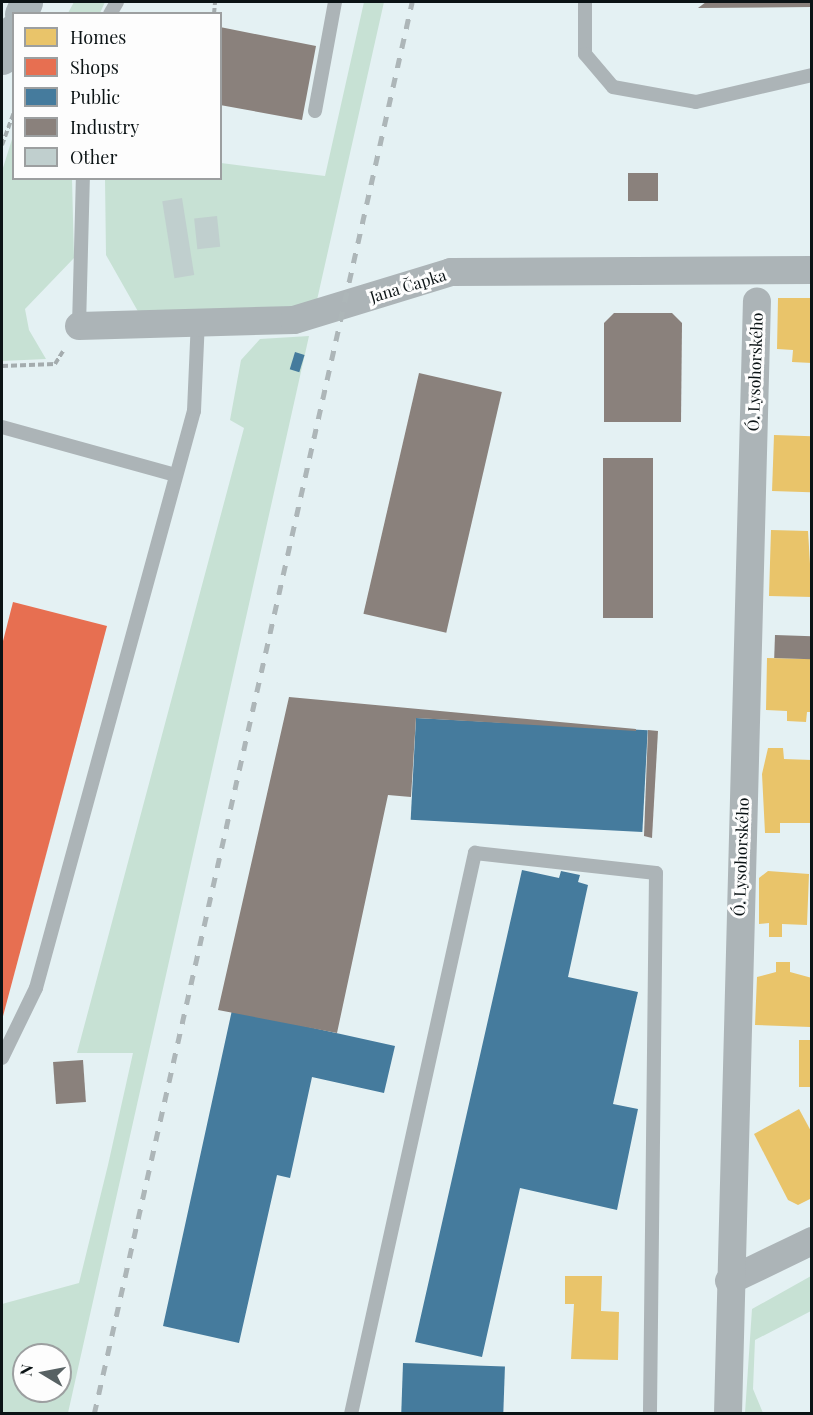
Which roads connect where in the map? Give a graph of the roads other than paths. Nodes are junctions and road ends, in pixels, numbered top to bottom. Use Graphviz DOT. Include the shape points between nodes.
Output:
graph roads {
  1 [pos="335,2"];
  2 [pos="585,2"];
  3 [pos="12,35"];
  4 [pos="2,58"];
  5 [pos="812,75"];
  6 [pos="315,111"];
  7 [pos="82,180"];
  8 [pos="812,270"];
  9 [pos="757,301"];
  10 [pos="198,321"];
  11 [pos="79,326"];
  12 [pos="2,427"];
  13 [pos="175,474"];
  14 [pos="2,1058"];
  15 [pos="812,1241"];
  16 [pos="729,1281"];
  17 [pos="351,1413"];
  18 [pos="650,1413"];
  19 [pos="728,1413"];
  1 -- 6 [label="lane"];
  2 -- 5 [label="lane" via="585,54 613,87 696,102"];
  3 -- 4 [label="highway"];
  7 -- 11 [label="lane"];
  8 -- 10 [label="street, Jana Čapka" via="451,272 294,320"];
  9 -- 16 [label="street, Ó. Lysohorského"];
  10 -- 11 [label="street, Jana Čapka"];
  10 -- 13 [label="lane" via="194,411"];
  12 -- 13 [label="lane"];
  13 -- 14 [label="lane" via="36,988"];
  15 -- 16 [label="street"];
  16 -- 19 [label="street, Ó. Lysohorského"];
  17 -- 18 [label="lane" via="474,853 656,873"];
}
